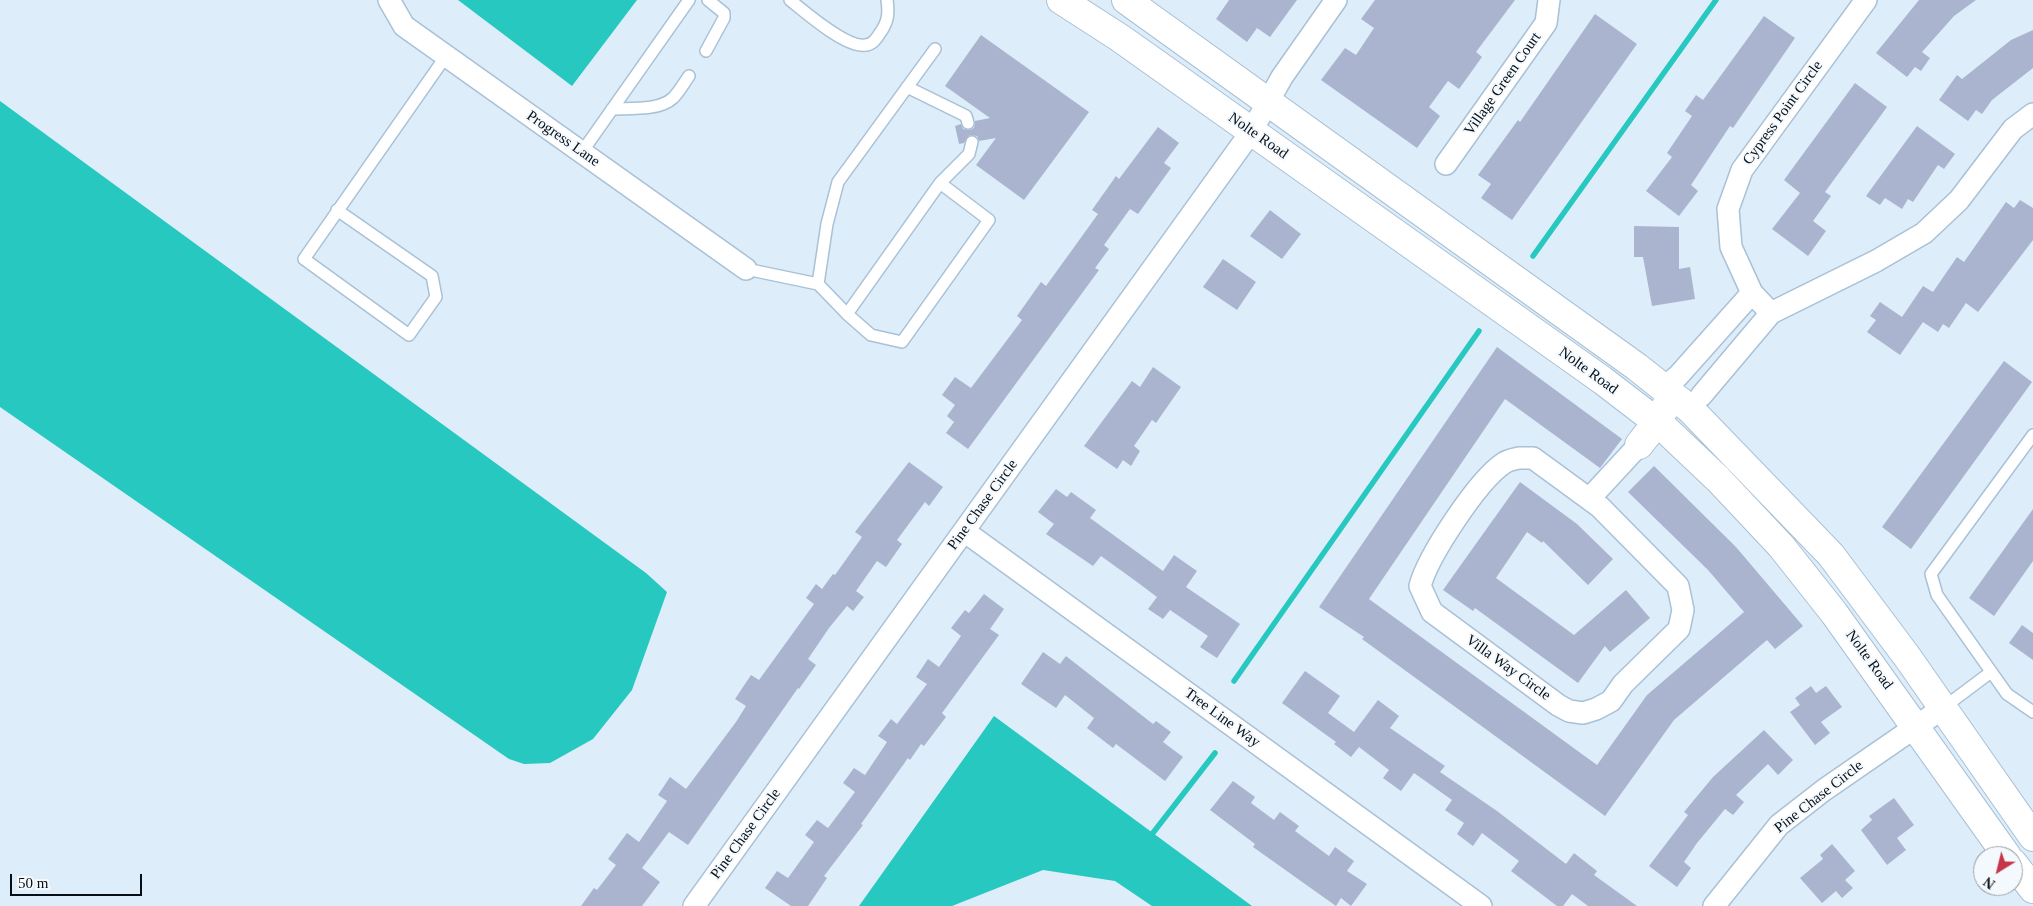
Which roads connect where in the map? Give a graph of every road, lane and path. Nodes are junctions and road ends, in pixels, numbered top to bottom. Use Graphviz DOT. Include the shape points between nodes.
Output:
graph roads {
  1 [pos="389,0"];
  2 [pos="689,0"];
  3 [pos="708,0"];
  4 [pos="790,0"];
  5 [pos="887,0"];
  6 [pos="1061,0"];
  7 [pos="1126,0"];
  8 [pos="1336,0"];
  9 [pos="1549,0"];
  10 [pos="1866,0"];
  11 [pos="935,49"];
  12 [pos="706,51"];
  13 [pos="446,56"];
  14 [pos="689,76"];
  15 [pos="907,87"];
  16 [pos="1268,102"];
  17 [pos="612,109"];
  18 [pos="2033,114"];
  19 [pos="968,123"];
  20 [pos="1251,132"];
  21 [pos="972,142"];
  22 [pos="582,152"];
  23 [pos="1446,164"];
  24 [pos="940,183"];
  25 [pos="337,210"];
  26 [pos="746,269"];
  27 [pos="818,284"];
  28 [pos="1760,302"];
  29 [pos="847,314"];
  30 [pos="1677,400"];
  31 [pos="2033,435"];
  32 [pos="1681,444"];
  33 [pos="1642,449"];
  34 [pos="1595,503"];
  35 [pos="964,531"];
  36 [pos="1991,672"];
  37 [pos="1943,708"];
  38 [pos="2033,712"];
  39 [pos="1915,726"];
  40 [pos="2033,837"];
  41 [pos="2000,846"];
  42 [pos="2023,876"];
  43 [pos="2033,889"];
  44 [pos="694,906"];
  45 [pos="1481,906"];
  46 [pos="1714,906"];
  1 -- 13 [label="street, Progress Lane" via="404,26"];
  2 -- 17 [label="lane"];
  3 -- 12 [label="lane" via="724,13 724,18"];
  4 -- 5 [label="lane" via="834,33 864,46 873,43 889,17"];
  6 -- 20 [label="street, Nolte Road"];
  7 -- 16 [label="street, Nolte Road"];
  8 -- 16 [label="street"];
  9 -- 23 [label="street, Village Green Court" via="1546,23"];
  10 -- 28 [label="street, Cypress Point Circle" via="1742,170 1728,209 1731,247"];
  11 -- 15 [label="lane"];
  13 -- 22 [label="street, Progress Lane"];
  13 -- 25 [label="lane"];
  14 -- 17 [label="lane" via="676,96 667,103"];
  15 -- 19 [label="lane" via="966,116"];
  15 -- 27 [label="lane" via="838,182 827,224"];
  16 -- 20 [label="street, Pine Chase Circle"];
  16 -- 30 [label="street, Nolte Road"];
  17 -- 22 [label="lane"];
  18 -- 28 [label="street" via="2013,129 1959,200 1924,232 1876,261"];
  20 -- 30 [label="street, Nolte Road" via="1536,334"];
  20 -- 35 [label="street, Pine Chase Circle"];
  21 -- 24 [label="lane" via="969,154"];
  22 -- 26 [label="street, Progress Lane"];
  24 -- 29 [label="lane"];
  24 -- 29 [label="lane" via="989,220 902,342 871,335"];
  25 -- 25 [label="lane" via="304,259 409,336 436,297 432,276"];
  26 -- 27 [label="lane"];
  27 -- 29 [label="lane"];
  28 -- 30 [label="street"];
  28 -- 30 [label="street" via="1678,376"];
  30 -- 32 [label="street, Nolte Road"];
  30 -- 33 [label="street"];
  30 -- 37 [label="street" via="1666,417 1697,434 1766,501 1787,508 1831,555"];
  31 -- 36 [label="lane" via="1931,574 1937,595"];
  32 -- 33 [label="street"];
  32 -- 39 [label="street, Nolte Road" via="1781,546 1834,613"];
  33 -- 34 [label="street"];
  34 -- 34 [label="street, Villa Way Circle" via="1533,458 1506,461 1492,473 1465,508 1429,561 1420,586 1425,601 1439,617 1558,705 1583,713 1612,701 1623,684 1679,629 1683,610 1678,586"];
  35 -- 44 [label="street, Pine Chase Circle"];
  35 -- 45 [label="street, Tree Line Way"];
  36 -- 37 [label="lane"];
  36 -- 38 [label="lane" via="2007,694"];
  37 -- 39 [label="street, Pine Chase Circle"];
  37 -- 40 [label="street"];
  39 -- 41 [label="street, Nolte Road"];
  39 -- 46 [label="street, Pine Chase Circle" via="1779,825"];
  42 -- 43 [label="street"];
}
